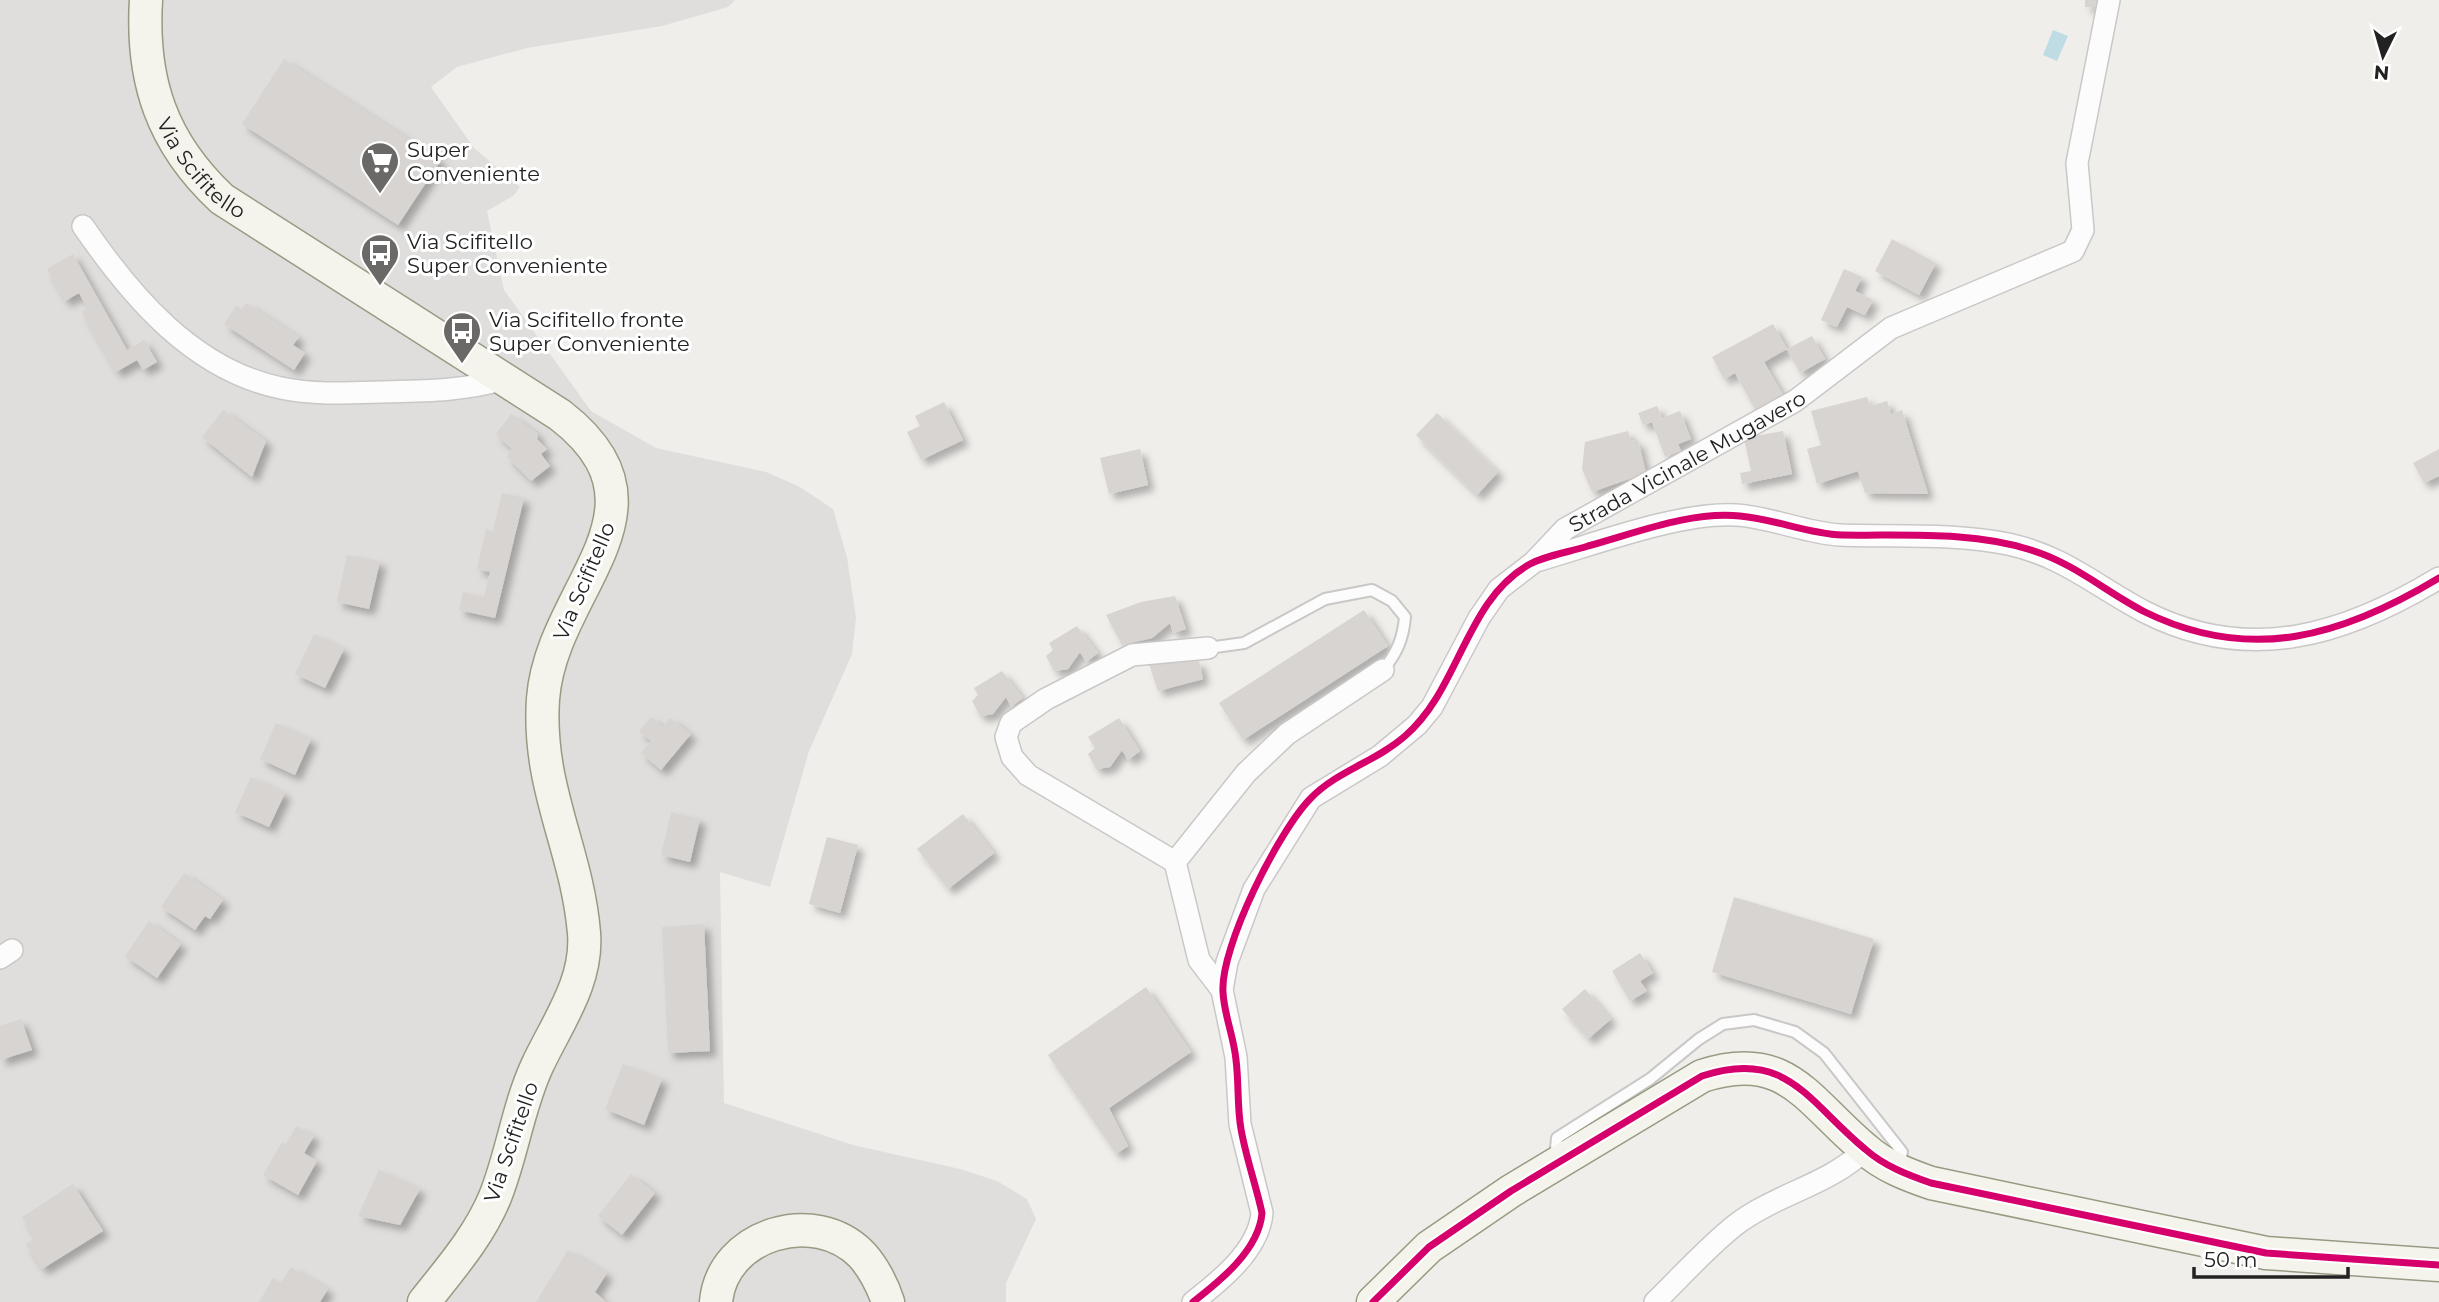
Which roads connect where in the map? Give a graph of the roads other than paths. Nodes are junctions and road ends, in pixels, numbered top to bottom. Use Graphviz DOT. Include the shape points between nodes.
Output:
graph roads {
  1 [pos="146,0"];
  2 [pos="2109,0"];
  3 [pos="83,226"];
  4 [pos="504,379"];
  5 [pos="1534,562"];
  6 [pos="2439,578"];
  7 [pos="1208,648"];
  8 [pos="1383,670"];
  9 [pos="1175,862"];
  10 [pos="1222,990"];
  11 [pos="1865,1150"];
  12 [pos="1555,1164"];
  13 [pos="1897,1171"];
  14 [pos="2439,1265"];
  15 [pos="424,1302"];
  16 [pos="716,1302"];
  17 [pos="888,1302"];
  18 [pos="1193,1302"];
  19 [pos="1373,1302"];
  20 [pos="1655,1302"];
  1 -- 4 [label="main road, Via Scifitello" via="144,33 153,92 181,155 200,179 222,199"];
  2 -- 5 [label="street, Strada Vicinale Mugavero" via="2077,163 2083,230 2073,250 1891,328 1795,401 1565,528"];
  3 -- 4 [label="street" via="115,272 173,331 201,354 254,381 339,393 455,390"];
  4 -- 15 [label="main road, Via Scifitello" via="581,431 601,458 614,500 601,548 558,641 543,697 544,764 582,912 583,947 580,975 536,1068 496,1195 472,1239"];
  5 -- 6 [label="street" via="1653,528 1734,515 1827,534 1982,539 2068,564 2147,613 2179,625 2258,642 2322,632 2360,619"];
  5 -- 10 [label="street, Strada Vicinale Mugavero" via="1499,589 1417,726 1380,756 1324,787 1298,813 1254,889 1227,962"];
  7 -- 8 [label="lane" via="1244,643 1325,599 1371,590 1392,601 1405,617 1396,655"];
  7 -- 9 [label="street" via="1132,655 1046,699 1011,723 1006,737 1012,757 1028,775"];
  8 -- 9 [label="street" via="1287,734 1246,773"];
  9 -- 10 [label="street" via="1199,960"];
  10 -- 18 [label="street, Strada Vicinale Mugavero" via="1236,1057 1240,1124 1261,1224 1248,1248"];
  11 -- 12 [label="main road" via="1787,1079 1766,1070 1728,1068 1702,1076"];
  11 -- 13 [label="main road"];
  11 -- 20 [label="street" via="1833,1176 1738,1223"];
  12 -- 13 [label="lane" via="1557,1138 1650,1079 1723,1024 1754,1020 1795,1032 1824,1053 1902,1152"];
  12 -- 19 [label="main road" via="1429,1247"];
  13 -- 14 [label="main road" via="1931,1183 2266,1253"];
  16 -- 17 [label="main road" via="727,1266 741,1251 762,1237 817,1231 861,1254"];
}
